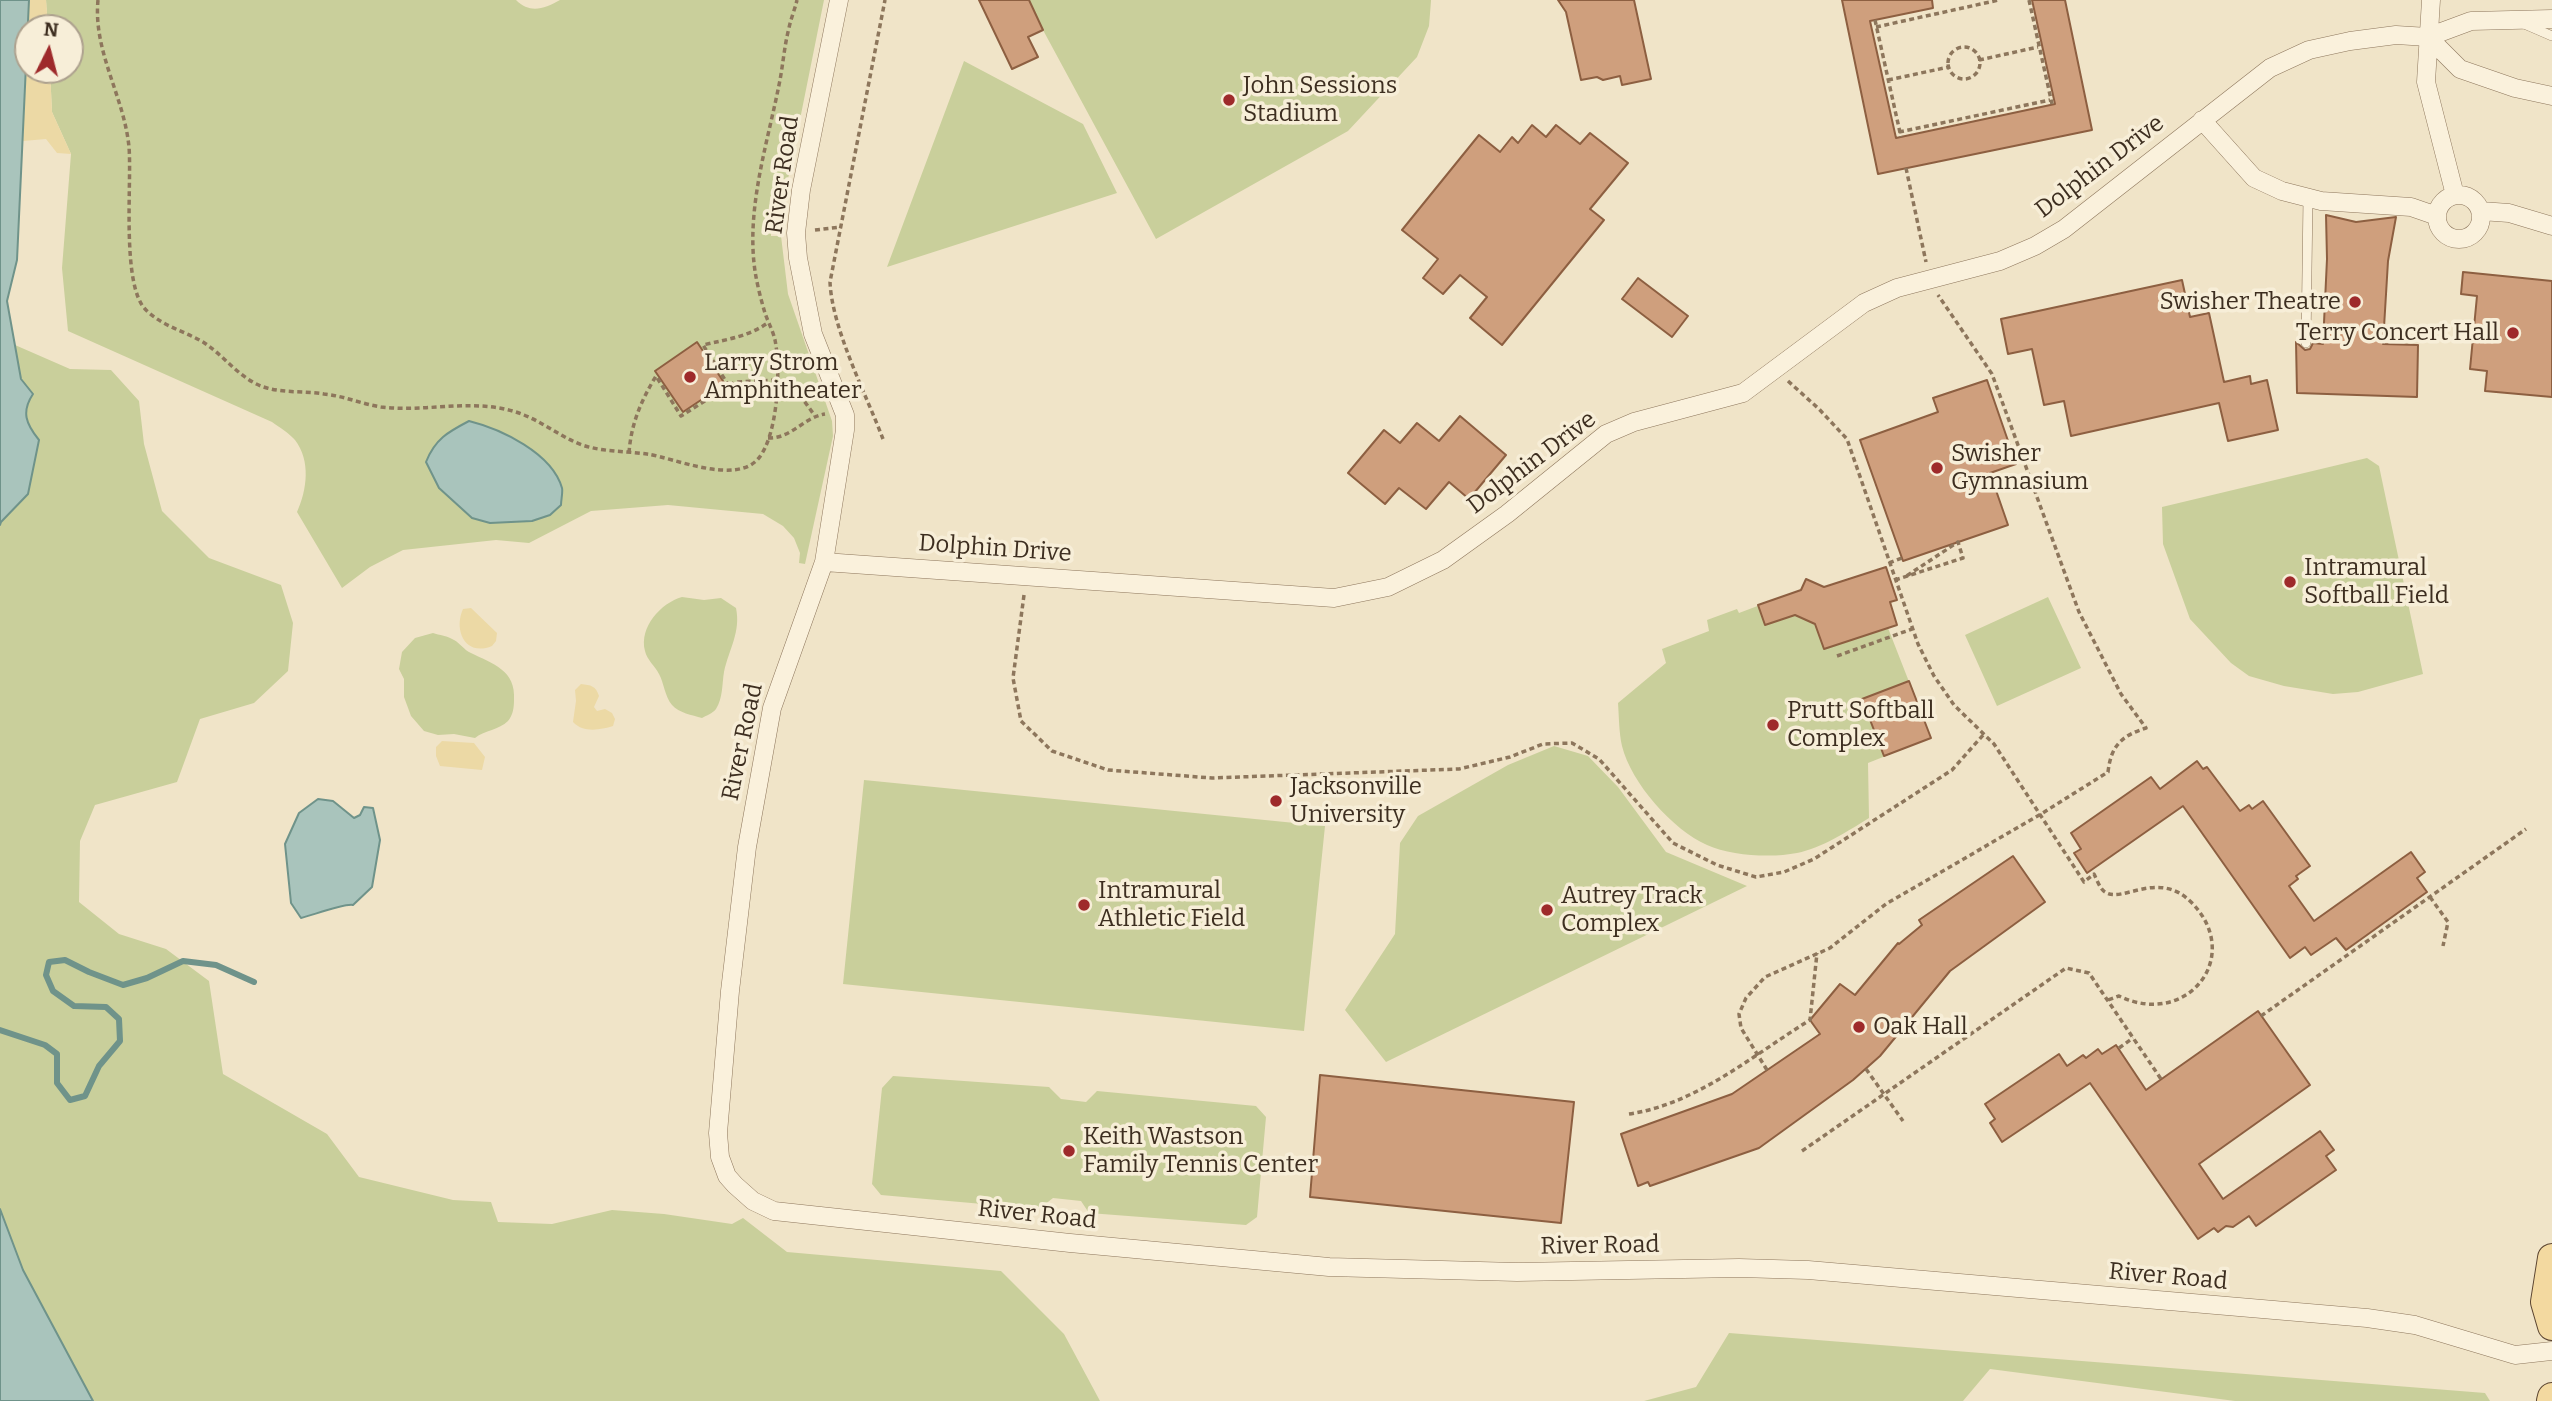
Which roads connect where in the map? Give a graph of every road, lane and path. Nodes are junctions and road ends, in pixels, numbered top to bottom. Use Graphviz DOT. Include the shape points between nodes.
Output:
graph roads {
  1 [pos="98,0"];
  2 [pos="797,0"];
  3 [pos="839,0"];
  4 [pos="884,0"];
  5 [pos="1999,0"];
  6 [pos="2029,0"];
  7 [pos="2431,0"];
  8 [pos="2512,18"];
  9 [pos="2552,19"];
  10 [pos="1875,20"];
  11 [pos="1876,27"];
  12 [pos="2552,36"];
  13 [pos="2428,37"];
  14 [pos="2039,47"];
  15 [pos="1979,60"];
  16 [pos="1949,67"];
  17 [pos="1888,80"];
  18 [pos="2552,96"];
  19 [pos="2202,120"];
  20 [pos="1906,168"];
  21 [pos="2455,195"];
  22 [pos="2308,198"];
  23 [pos="2481,211"];
  24 [pos="2437,216"];
  25 [pos="2552,226"];
  26 [pos="841,227"];
  27 [pos="809,230"];
  28 [pos="1929,278"];
  29 [pos="769,322"];
  30 [pos="2306,343"];
  31 [pos="1775,369"];
  32 [pos="777,380"];
  33 [pos="729,386"];
  34 [pos="828,413"];
  35 [pos="815,415"];
  36 [pos="768,438"];
  37 [pos="883,439"];
  38 [pos="629,453"];
  39 [pos="1902,558"];
  40 [pos="824,562"];
  41 [pos="1889,563"];
  42 [pos="1026,576"];
  43 [pos="1905,577"];
  44 [pos="1895,580"];
  45 [pos="1912,629"];
  46 [pos="1837,656"];
  47 [pos="1984,734"];
  48 [pos="2041,814"];
  49 [pos="2526,829"];
  50 [pos="2430,897"];
  51 [pos="2443,946"];
  52 [pos="1817,953"];
  53 [pos="2108,1000"];
  54 [pos="2261,1016"];
  55 [pos="2133,1038"];
  56 [pos="2119,1048"];
  57 [pos="1757,1053"];
  58 [pos="1866,1069"];
  59 [pos="1767,1070"];
  60 [pos="2161,1079"];
  61 [pos="1884,1093"];
  62 [pos="1629,1114"];
  63 [pos="1903,1121"];
  64 [pos="1801,1151"];
  65 [pos="2552,1258"];
  66 [pos="2552,1326"];
  67 [pos="2552,1351"];
  1 -- 38 [label="path" via="96,24 102,51 125,118 128,223 135,287 145,309 204,343 247,379 267,388 328,394 381,407 482,405 522,414 582,444"];
  2 -- 29 [label="path" via="755,206 755,270"];
  3 -- 40 [label="street, River Road" via="796,233 813,334 845,415"];
  4 -- 26 [label="path"];
  5 -- 11 [label="path"];
  6 -- 14 [label="path"];
  7 -- 13 [label="street"];
  8 -- 9 [label="street, Dolphin Drive"];
  8 -- 12 [label="lane"];
  8 -- 13 [label="street, Dolphin Drive" via="2471,21"];
  10 -- 11 [label="path"];
  11 -- 17 [label="path"];
  13 -- 18 [label="street" via="2460,69"];
  13 -- 19 [label="street, Dolphin Drive" via="2396,35 2309,50 2270,68"];
  13 -- 21 [label="street" via="2426,82"];
  14 -- 15 [label="path"];
  14 -- 17 [label="path" via="2051,102 1900,134"];
  15 -- 16 [label="path" via="1975,75 1965,79 1954,76"];
  15 -- 16 [label="path" via="1974,51 1960,48 1949,57"];
  16 -- 17 [label="path"];
  19 -- 22 [label="street" via="2253,178"];
  19 -- 28 [label="street, Dolphin Drive" via="2064,229 2035,246 2000,261"];
  20 -- 28 [label="path"];
  21 -- 23 [label="street" via="2473,200"];
  21 -- 24 [label="street" via="2442,202"];
  22 -- 24 [label="street" via="2411,207"];
  22 -- 30 [label="lane"];
  23 -- 24 [label="street" via="2477,230 2459,239 2441,229"];
  23 -- 25 [label="street" via="2509,213"];
  26 -- 27 [label="path"];
  26 -- 37 [label="path" via="831,296 837,324"];
  28 -- 31 [label="street, Dolphin Drive" via="1864,303"];
  28 -- 48 [label="path" via="1992,374 2079,612 2121,694 2146,728 2130,733 2117,745 2108,772"];
  29 -- 32 [label="path" via="778,360"];
  29 -- 33 [label="path" via="743,337 703,345"];
  31 -- 41 [label="path" via="1847,439"];
  31 -- 42 [label="street, Dolphin Drive" via="1743,393 1606,434 1443,560 1388,587 1334,598"];
  32 -- 33 [label="path"];
  32 -- 35 [label="path" via="797,391"];
  32 -- 36 [label="path"];
  33 -- 38 [label="path" via="681,416 656,376 630,434"];
  34 -- 35 [label="path"];
  35 -- 36 [label="path" via="791,433"];
  36 -- 38 [label="path" via="749,467 730,470"];
  39 -- 41 [label="path"];
  40 -- 42 [label="street, Dolphin Drive"];
  40 -- 67 [label="street, River Road" via="772,708 747,847 730,991 720,1157 727,1176 762,1206 814,1216 1329,1268 1808,1270 2367,1318 2415,1325 2515,1355"];
  41 -- 44 [label="path"];
  42 -- 47 [label="path" via="1013,678 1021,721 1052,751 1108,770 1212,778 1459,769 1543,744 1572,743 1599,759 1673,842 1717,865 1756,877 1784,872 1814,859 1952,770"];
  43 -- 43 [label="path" via="1964,558 1958,542 1948,549"];
  43 -- 44 [label="path"];
  44 -- 45 [label="path"];
  45 -- 46 [label="path"];
  45 -- 47 [label="path" via="1934,676 1954,705"];
  47 -- 48 [label="path"];
  48 -- 52 [label="path" via="1885,904 1830,948"];
  48 -- 53 [label="path" via="2084,882 2094,874 2104,892 2112,895 2151,886 2170,890 2190,901 2211,934 2209,968 2195,990 2181,999 2154,1004 2119,996"];
  49 -- 50 [label="path"];
  50 -- 51 [label="path" via="2448,922"];
  50 -- 54 [label="path"];
  52 -- 57 [label="path" via="1810,1020"];
  52 -- 57 [label="path" via="1765,976 1746,998 1739,1014 1741,1028"];
  53 -- 55 [label="path"];
  53 -- 61 [label="path" via="2089,973 2066,968"];
  55 -- 56 [label="path"];
  55 -- 60 [label="path"];
  57 -- 59 [label="path"];
  57 -- 62 [label="path" via="1716,1082"];
  58 -- 61 [label="path"];
  61 -- 63 [label="path"];
  61 -- 64 [label="path"];
  65 -- 66 [label="main road" via="2545,1302"];
}
